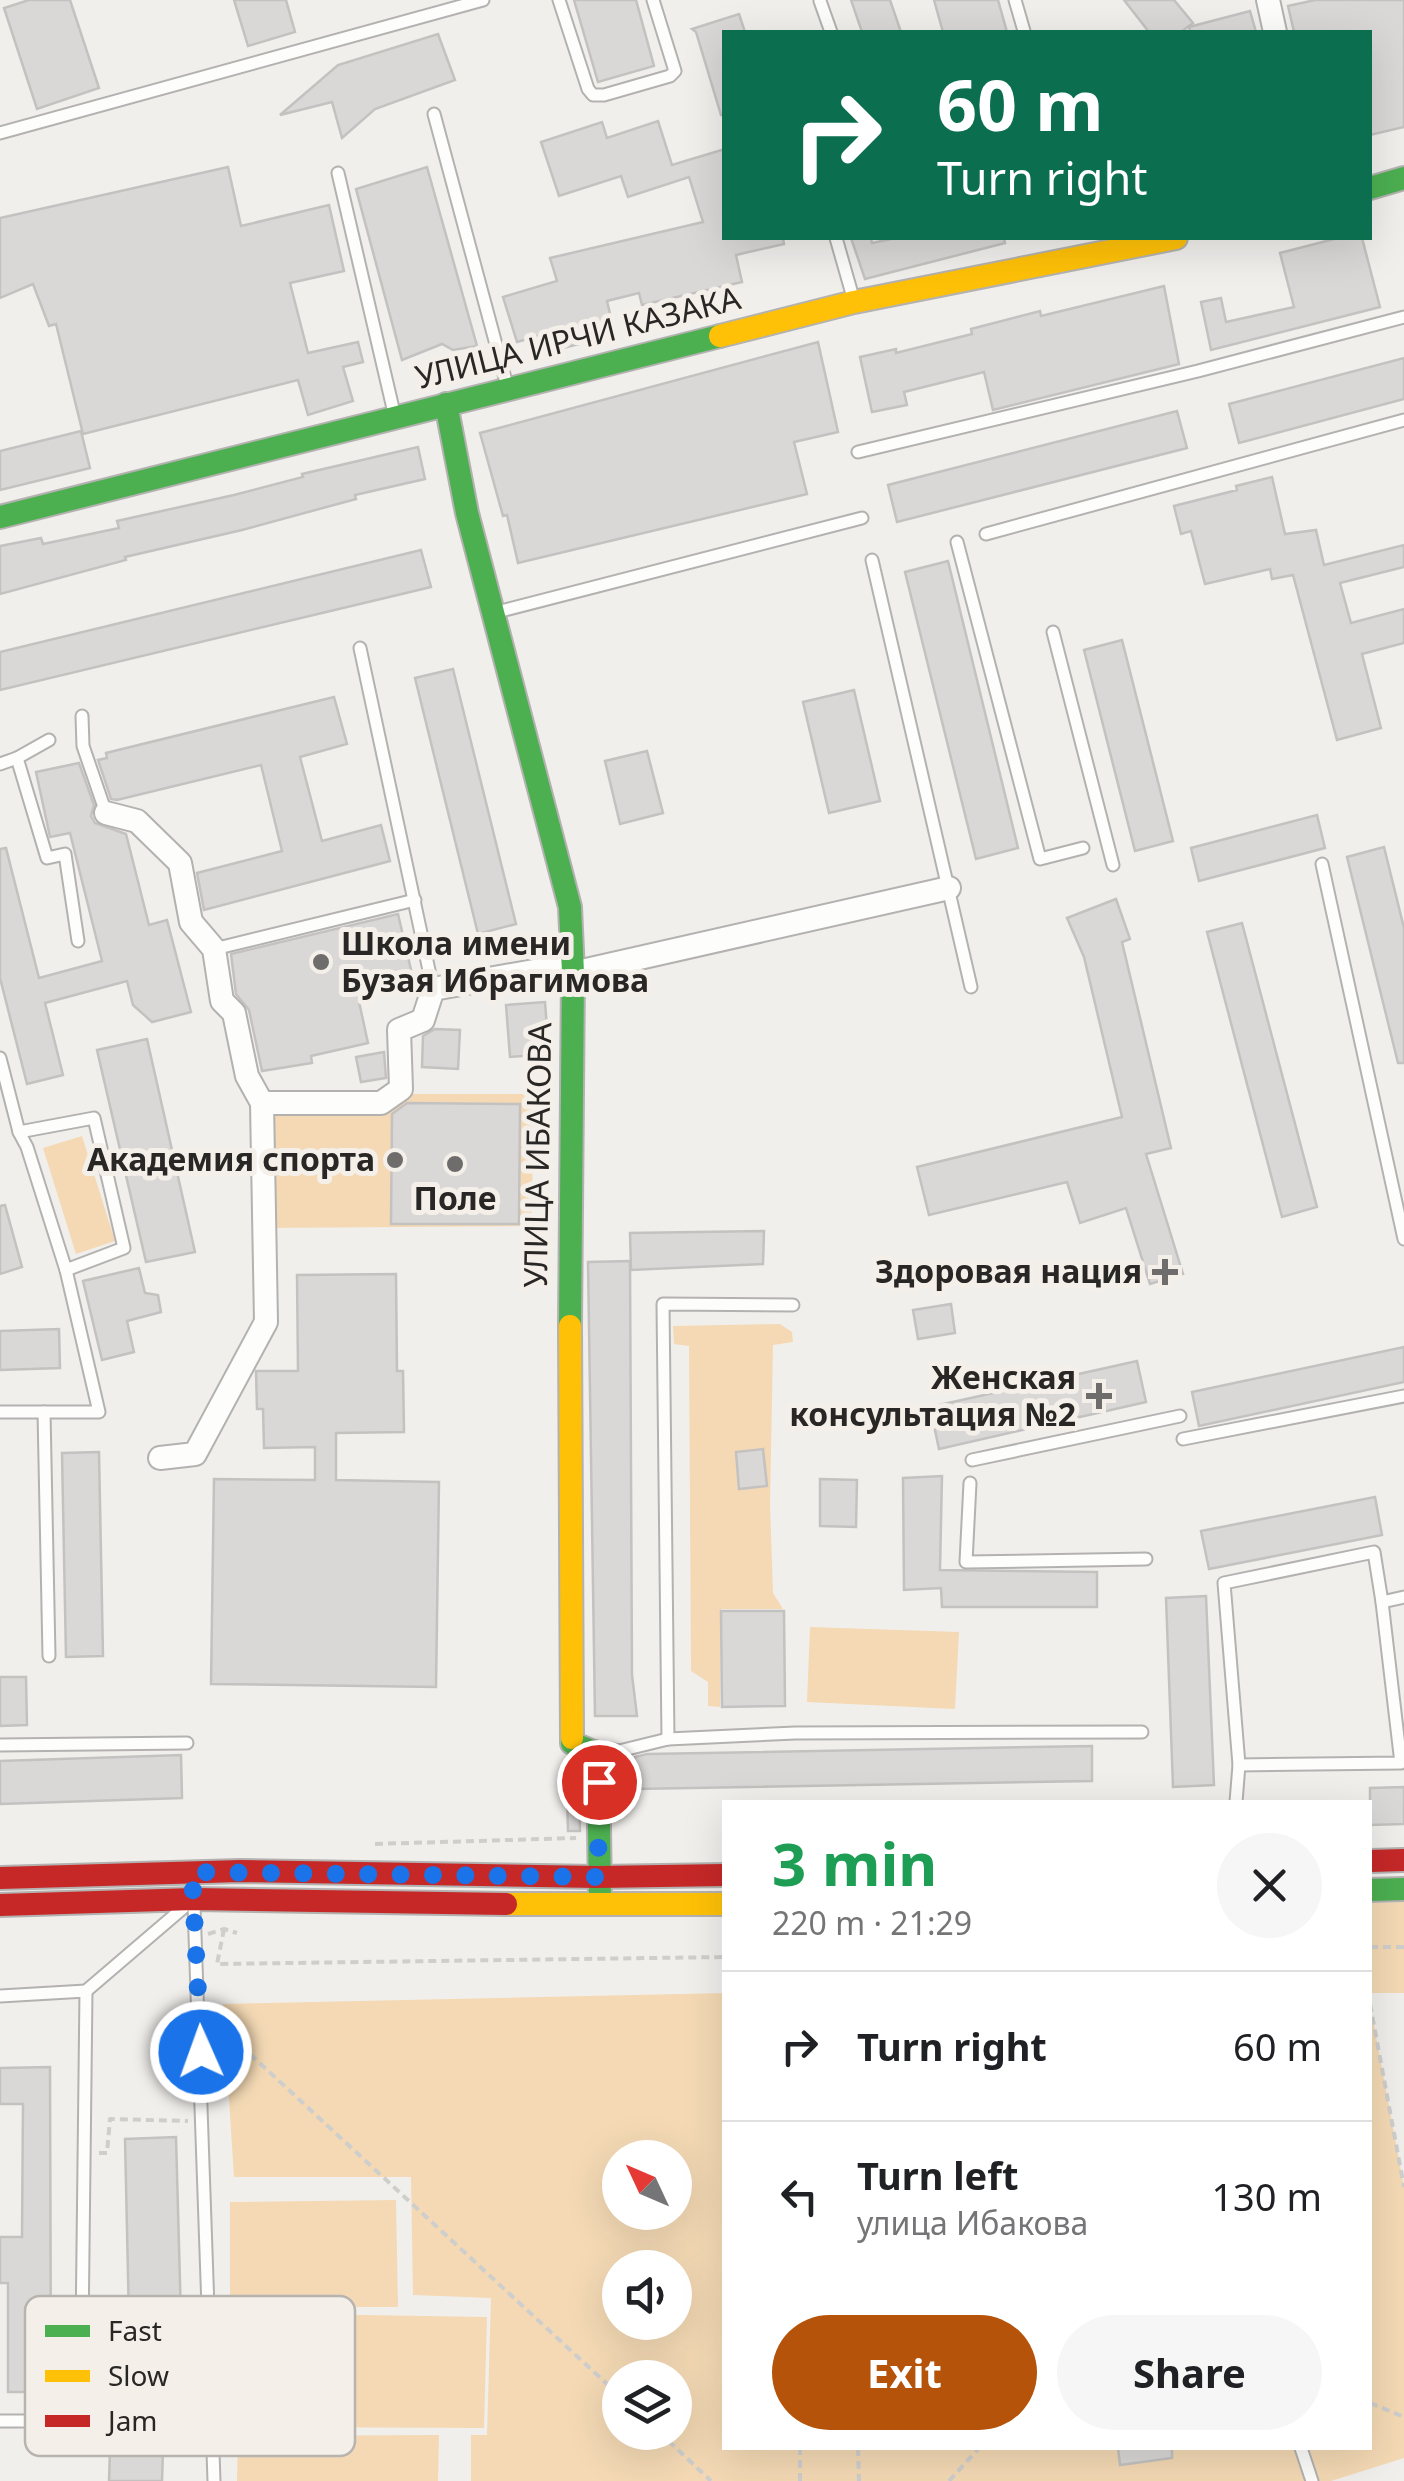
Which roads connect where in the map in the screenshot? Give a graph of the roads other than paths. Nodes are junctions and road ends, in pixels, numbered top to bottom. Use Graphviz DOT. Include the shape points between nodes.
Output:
graph roads {
  1 [pos="483,0"];
  2 [pos="560,0"];
  3 [pos="653,0"];
  4 [pos="1015,0"];
  5 [pos="1268,0"];
  6 [pos="820,1"];
  7 [pos="829,30"];
  8 [pos="1024,30"];
  9 [pos="1275,30"];
  10 [pos="434,114"];
  11 [pos="0,133"];
  12 [pos="338,173"];
  13 [pos="1404,178"];
  14 [pos="1372,187"];
  15 [pos="837,240"];
  16 [pos="1166,240"];
  17 [pos="854,302"];
  18 [pos="1404,317"];
  19 [pos="508,389"];
  20 [pos="446,404"];
  21 [pos="396,418"];
  22 [pos="1404,420"];
  23 [pos="858,452"];
  24 [pos="0,517"];
  25 [pos="862,518"];
  26 [pos="986,534"];
  27 [pos="958,542"];
  28 [pos="872,560"];
  29 [pos="493,612"];
  30 [pos="1053,632"];
  31 [pos="360,648"];
  32 [pos="82,716"];
  33 [pos="49,740"];
  34 [pos="17,758"];
  35 [pos="0,764"];
  36 [pos="106,813"];
  37 [pos="1083,848"];
  38 [pos="1322,864"];
  39 [pos="1113,865"];
  40 [pos="948,888"];
  41 [pos="415,900"];
  42 [pos="78,941"];
  43 [pos="214,949"];
  44 [pos="573,968"];
  45 [pos="971,987"];
  46 [pos="432,990"];
  47 [pos="0,1058"];
  48 [pos="262,1104"];
  49 [pos="18,1132"];
  50 [pos="1404,1239"];
  51 [pos="66,1270"];
  52 [pos="793,1305"];
  53 [pos="1404,1396"];
  54 [pos="0,1412"];
  55 [pos="44,1412"];
  56 [pos="1180,1416"];
  57 [pos="1183,1439"];
  58 [pos="160,1458"];
  59 [pos="972,1460"];
  60 [pos="970,1484"];
  61 [pos="1146,1560"];
  62 [pos="1404,1597"];
  63 [pos="1382,1602"];
  64 [pos="49,1656"];
  65 [pos="1142,1732"];
  66 [pos="668,1739"];
  67 [pos="186,1743"];
  68 [pos="572,1743"];
  69 [pos="0,1745"];
  70 [pos="1238,1765"];
  71 [pos="1236,1800"];
  72 [pos="1404,1860"];
  73 [pos="1372,1862"];
  74 [pos="192,1872"];
  75 [pos="722,1876"];
  76 [pos="598,1877"];
  77 [pos="0,1878"];
  78 [pos="1404,1889"];
  79 [pos="1372,1890"];
  80 [pos="194,1899"];
  81 [pos="722,1904"];
  82 [pos="0,1905"];
  83 [pos="600,1906"];
  84 [pos="86,1991"];
  85 [pos="0,1996"];
  86 [pos="82,2296"];
  87 [pos="208,2296"];
  88 [pos="0,2421"];
  89 [pos="25,2421"];
  90 [pos="1302,2450"];
  91 [pos="213,2456"];
  92 [pos="214,2481"];
  93 [pos="1312,2481"];
  1 -- 11 [label="lane"];
  2 -- 3 [label="lane" via="588,89 604,95 676,71"];
  4 -- 8 [label="lane"];
  5 -- 9 [label="street"];
  6 -- 7 [label="lane"];
  10 -- 19 [label="lane"];
  12 -- 21 [label="lane"];
  13 -- 14 [label="main road"];
  15 -- 17 [label="lane"];
  16 -- 17 [label="main road, УЛИЦА ИРЧИ КАЗАКА"];
  17 -- 19 [label="main road, УЛИЦА ИРЧИ КАЗАКА"];
  18 -- 23 [label="lane"];
  19 -- 20 [label="main road, УЛИЦА ИРЧИ КАЗАКА"];
  20 -- 21 [label="main road, УЛИЦА ИРЧИ КАЗАКА"];
  20 -- 29 [label="main road, УЛИЦА ИБАКОВА"];
  21 -- 24 [label="main road, УЛИЦА ИРЧИ КАЗАКА"];
  22 -- 26 [label="lane"];
  25 -- 29 [label="lane"];
  27 -- 37 [label="lane" via="1040,859"];
  28 -- 40 [label="lane"];
  29 -- 44 [label="main road, УЛИЦА ИБАКОВА" via="570,906"];
  30 -- 39 [label="lane"];
  31 -- 41 [label="lane"];
  32 -- 36 [label="lane" via="83,746"];
  33 -- 34 [label="lane"];
  34 -- 35 [label="lane"];
  34 -- 42 [label="lane" via="47,858 65,854"];
  36 -- 43 [label="street" via="136,821 180,864 191,922"];
  38 -- 50 [label="lane"];
  40 -- 44 [label="street"];
  40 -- 45 [label="lane"];
  41 -- 43 [label="lane"];
  41 -- 46 [label="lane"];
  43 -- 48 [label="street" via="222,1001 234,1014 247,1076"];
  44 -- 46 [label="street"];
  44 -- 68 [label="main road, УЛИЦА ИБАКОВА"];
  46 -- 48 [label="street" via="423,1020 398,1030 401,1089 381,1103"];
  47 -- 49 [label="lane"];
  48 -- 58 [label="street" via="266,1322 195,1454"];
  49 -- 51 [label="lane"];
  49 -- 51 [label="lane" via="94,1118 124,1248"];
  51 -- 55 [label="lane" via="99,1412"];
  52 -- 66 [label="lane" via="663,1304"];
  53 -- 57 [label="lane"];
  54 -- 55 [label="lane"];
  55 -- 64 [label="lane"];
  56 -- 59 [label="lane"];
  60 -- 61 [label="lane" via="966,1562"];
  62 -- 63 [label="lane"];
  63 -- 70 [label="lane" via="1401,1762"];
  63 -- 70 [label="lane" via="1374,1552 1224,1583"];
  65 -- 66 [label="lane"];
  66 -- 68 [label="lane" via="619,1751"];
  67 -- 69 [label="lane"];
  68 -- 76 [label="main road" via="598,1754"];
  70 -- 71 [label="lane"];
  72 -- 73 [label="main road"];
  74 -- 76 [label="main road"];
  74 -- 77 [label="main road"];
  74 -- 80 [label="main road"];
  75 -- 76 [label="main road"];
  76 -- 83 [label="main road"];
  78 -- 79 [label="main road"];
  80 -- 82 [label="main road"];
  80 -- 83 [label="main road"];
  80 -- 84 [label="lane"];
  80 -- 87 [label="lane"];
  81 -- 83 [label="main road"];
  84 -- 85 [label="lane"];
  84 -- 86 [label="lane"];
  88 -- 89 [label="lane"];
  90 -- 93 [label="lane"];
  91 -- 92 [label="lane"];
}
